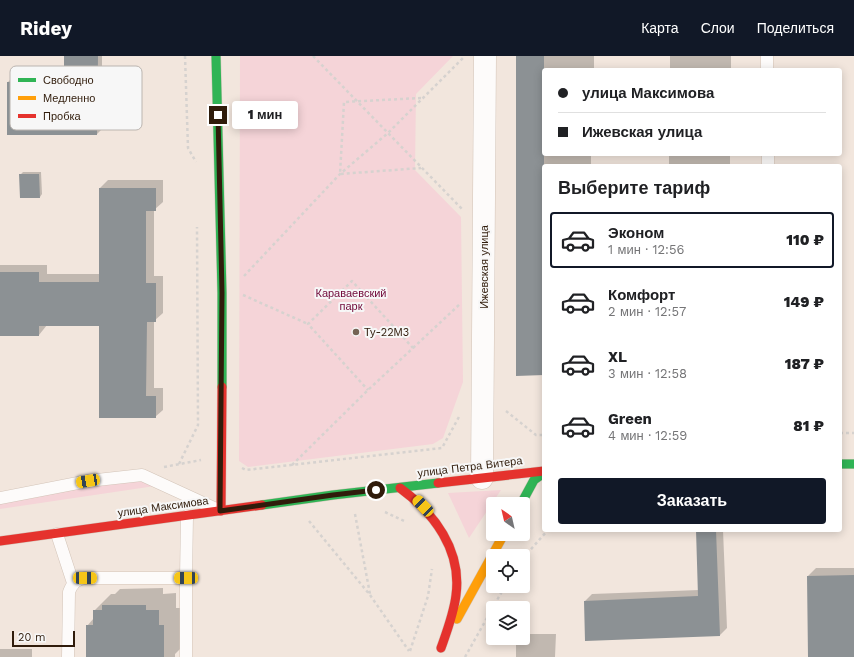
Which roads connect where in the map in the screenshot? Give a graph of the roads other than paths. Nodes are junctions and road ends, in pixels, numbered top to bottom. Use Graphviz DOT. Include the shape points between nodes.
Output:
graph roads {
  1 [pos="216,56"];
  2 [pos="485,56"];
  3 [pos="766,56"];
  4 [pos="767,68"];
  5 [pos="842,464"];
  6 [pos="854,464"];
  7 [pos="542,472"];
  8 [pos="542,474"];
  9 [pos="482,478"];
  10 [pos="400,488"];
  11 [pos="525,497"];
  12 [pos="0,498"];
  13 [pos="220,511"];
  14 [pos="187,516"];
  15 [pos="57,534"];
  16 [pos="0,541"];
  17 [pos="500,541"];
  18 [pos="186,578"];
  19 [pos="73,583"];
  20 [pos="441,648"];
  21 [pos="68,657"];
  22 [pos="186,657"];
  23 [pos="436,657"];
  1 -- 13 [label="main road" via="222,293"];
  2 -- 9 [label="street, Ижевская улица"];
  3 -- 4 [label="lane"];
  5 -- 6 [label="main road"];
  7 -- 9 [label="main road, улица Петра Витера"];
  8 -- 11 [label="main road" via="534,480"];
  9 -- 10 [label="main road, улица Петра Витера"];
  10 -- 13 [label="main road, улица Максимова"];
  10 -- 20 [label="main road" via="415,498 442,530 455,566 457,588 453,611"];
  12 -- 13 [label="lane" via="88,481 142,474"];
  13 -- 14 [label="main road, улица Максимова"];
  14 -- 15 [label="main road, улица Максимова"];
  14 -- 18 [label="lane"];
  15 -- 16 [label="main road, улица Максимова"];
  15 -- 19 [label="lane"];
  17 -- 20 [label="main road"];
  18 -- 19 [label="lane" via="80,578"];
  18 -- 22 [label="lane"];
  19 -- 21 [label="lane" via="69,592"];
  20 -- 23 [label="main road"];
}
